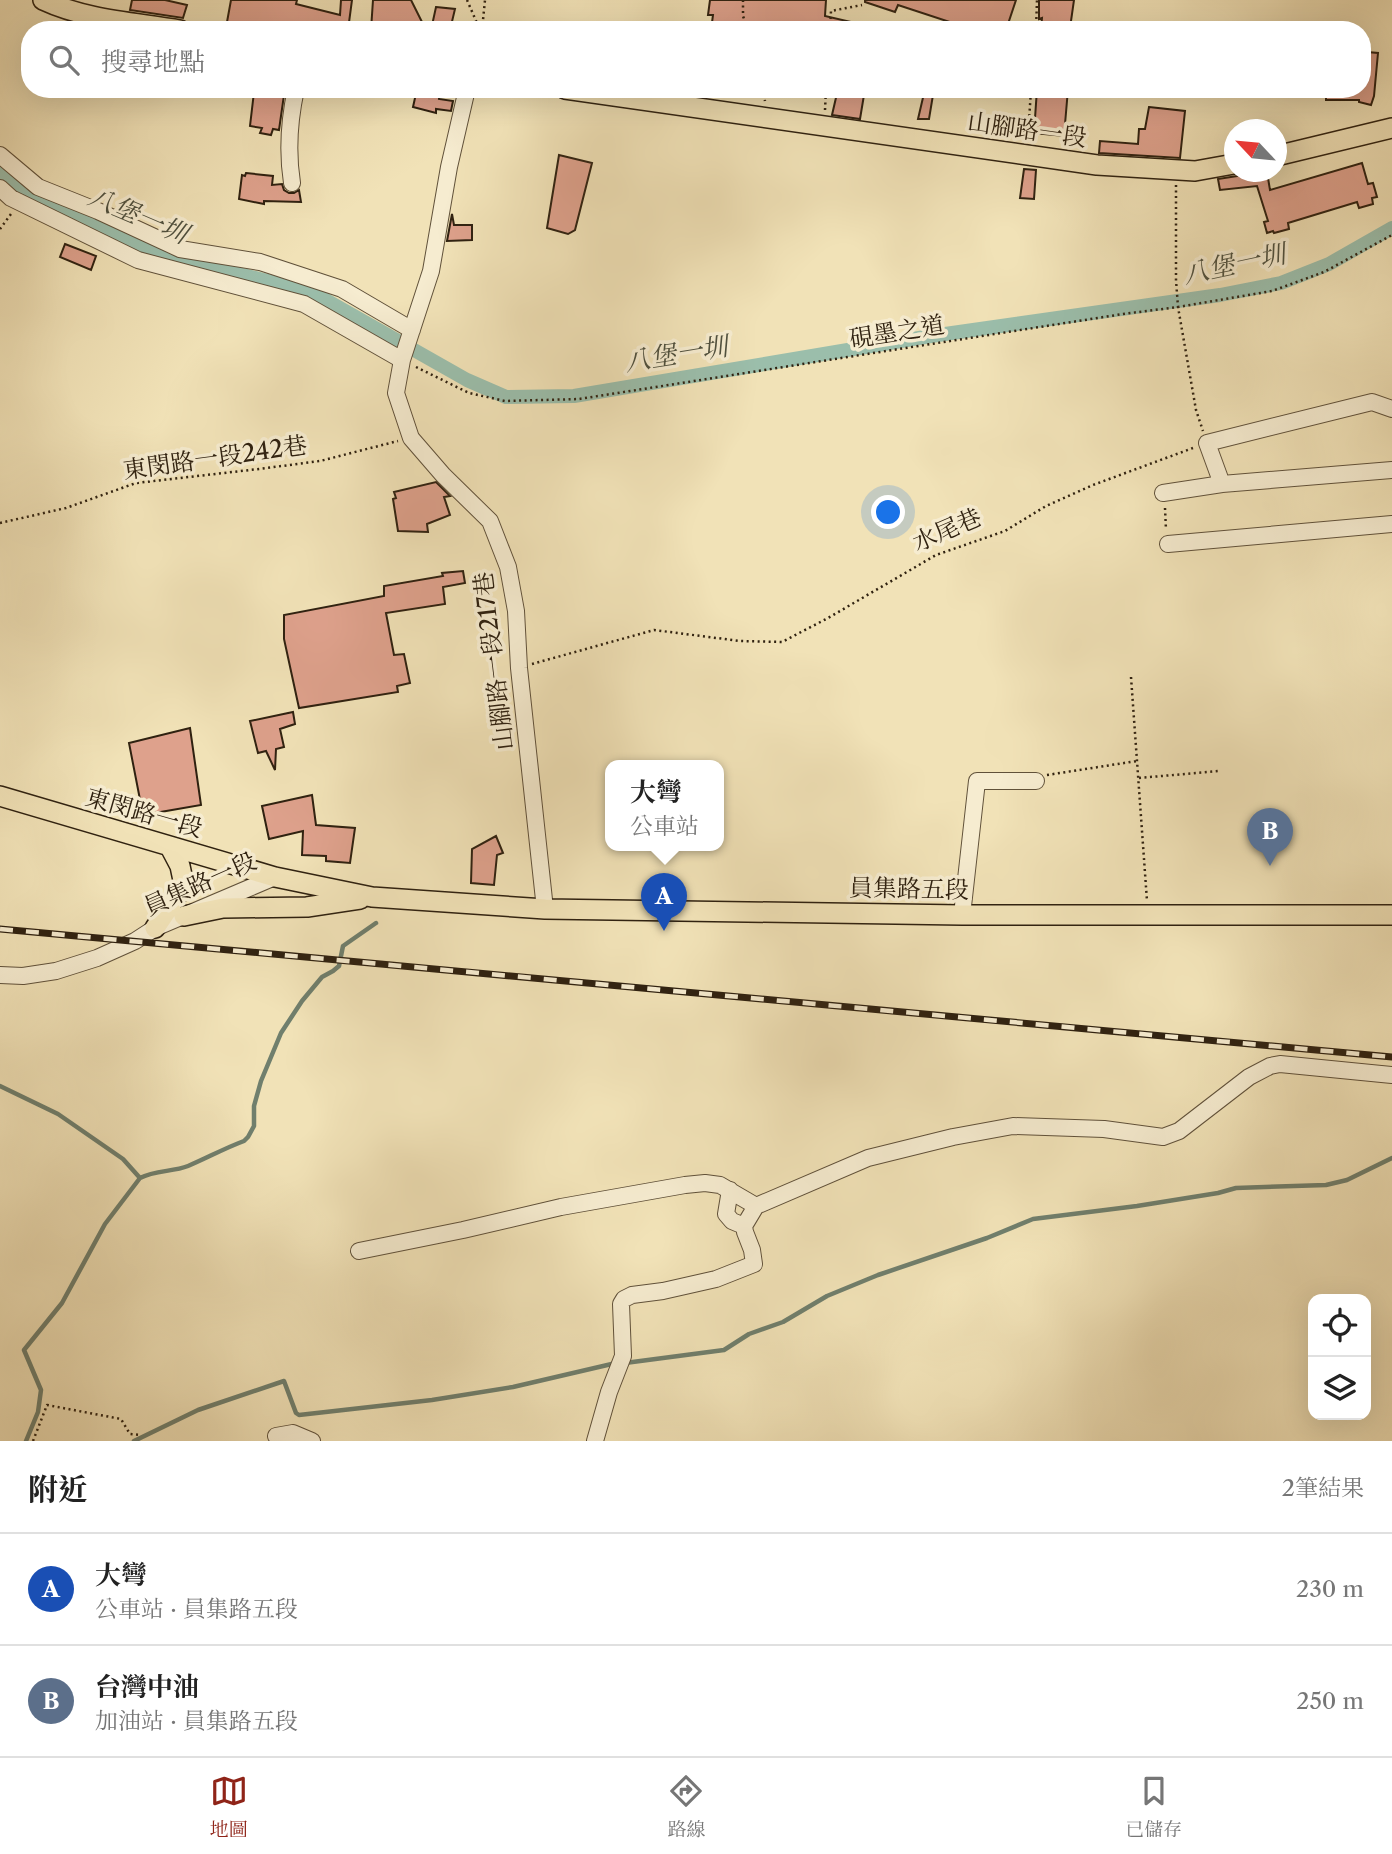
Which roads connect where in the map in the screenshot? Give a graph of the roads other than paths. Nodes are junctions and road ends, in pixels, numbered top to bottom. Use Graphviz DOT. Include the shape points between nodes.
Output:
graph roads {
  1 [pos="43,0"];
  2 [pos="123,21"];
  3 [pos="294,98"];
  4 [pos="465,98"];
  5 [pos="628,98"];
  6 [pos="1388,129"];
  7 [pos="1287,153"];
  8 [pos="0,155"];
  9 [pos="1224,166"];
  10 [pos="292,183"];
  11 [pos="0,188"];
  12 [pos="410,335"];
  13 [pos="402,360"];
  14 [pos="1392,409"];
  15 [pos="1392,470"];
  16 [pos="1222,484"];
  17 [pos="1163,493"];
  18 [pos="1392,524"];
  19 [pos="1167,544"];
  20 [pos="1041,778"];
  21 [pos="0,796"];
  22 [pos="170,847"];
  23 [pos="275,877"];
  24 [pos="372,897"];
  25 [pos="426,901"];
  26 [pos="545,909"];
  27 [pos="962,915"];
  28 [pos="1392,915"];
  29 [pos="184,916"];
  30 [pos="155,928"];
  31 [pos="0,975"];
  32 [pos="1392,1075"];
  33 [pos="730,1190"];
  34 [pos="756,1206"];
  35 [pos="744,1226"];
  36 [pos="359,1251"];
  37 [pos="276,1436"];
  38 [pos="312,1441"];
  39 [pos="595,1441"];
  1 -- 2 [label="main road"];
  3 -- 10 [label="street" via="288,159"];
  4 -- 12 [label="street" via="431,271"];
  5 -- 9 [label="main road, 山腳路一段" via="1097,165 1176,171"];
  6 -- 7 [label="main road"];
  8 -- 12 [label="street" via="38,187 180,249 260,261 342,289"];
  11 -- 13 [label="street" via="11,198 138,260 304,304"];
  12 -- 13 [label="street, 山腳路一段217巷"];
  13 -- 26 [label="street, 山腳路一段217巷" via="396,393 411,438 489,521 508,567"];
  14 -- 16 [label="street" via="1372,402 1207,443"];
  15 -- 16 [label="street"];
  16 -- 17 [label="street"];
  18 -- 19 [label="street"];
  20 -- 27 [label="street" via="976,781"];
  21 -- 22 [label="main road, 東閔路一段"];
  22 -- 23 [label="main road, 東閔路一段"];
  22 -- 30 [label="main road" via="184,885"];
  23 -- 24 [label="main road, 員集路一段"];
  23 -- 29 [label="street, 員集路一段"];
  24 -- 25 [label="main road, 員集路一段"];
  24 -- 29 [label="main road" via="307,907 223,908"];
  25 -- 26 [label="main road, 員集路五段"];
  26 -- 27 [label="main road, 員集路五段"];
  27 -- 28 [label="main road, 員集路五段"];
  29 -- 30 [label="street, 員集路一段"];
  30 -- 31 [label="street, 員集路一段" via="117,950 56,971"];
  32 -- 34 [label="street" via="1270,1066 1179,1131 1163,1137 1104,1129 1013,1126 868,1158"];
  33 -- 34 [label="street"];
  33 -- 35 [label="street" via="726,1214"];
  33 -- 36 [label="street" via="705,1183 685,1185"];
  34 -- 35 [label="street"];
  35 -- 39 [label="street" via="754,1264 716,1279 624,1299 623,1356"];
  37 -- 38 [label="street" via="293,1433"];
}
